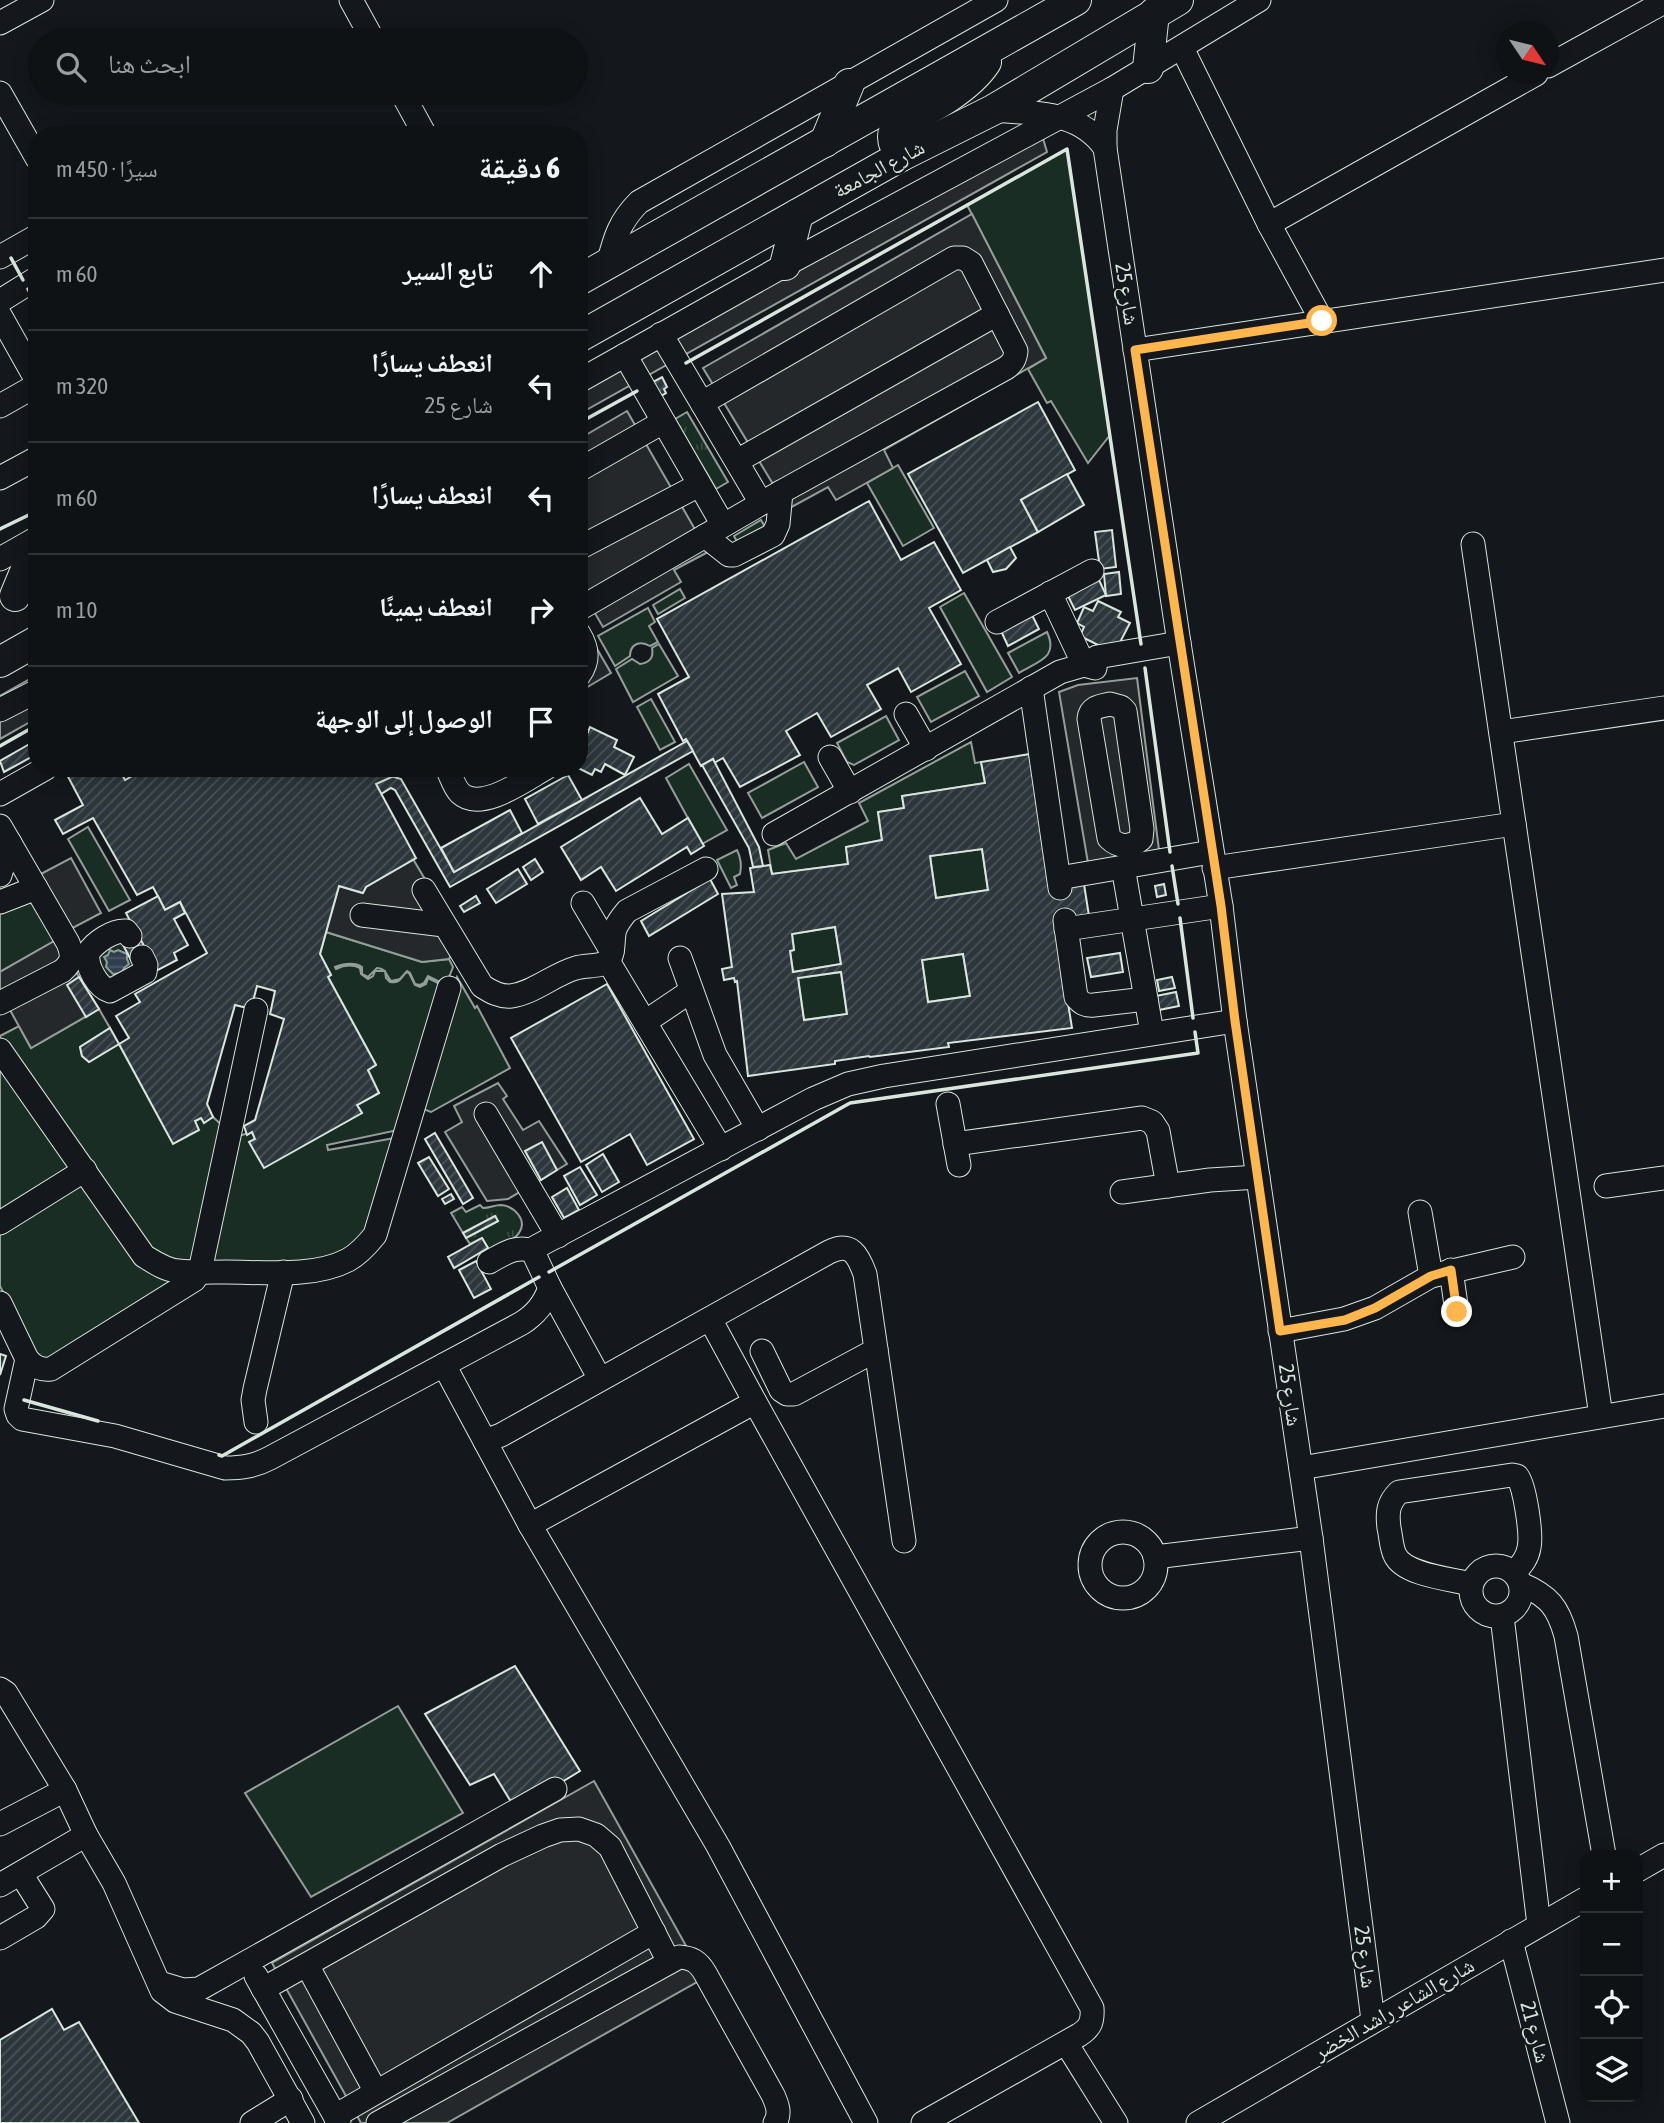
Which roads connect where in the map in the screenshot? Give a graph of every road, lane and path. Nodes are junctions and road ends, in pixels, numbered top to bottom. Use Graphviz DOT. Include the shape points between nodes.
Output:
graph roads {
  1 [pos="42,0"];
  2 [pos="351,0"];
  3 [pos="996,0"];
  4 [pos="1076,0"];
  5 [pos="1259,0"];
  6 [pos="1664,2"];
  7 [pos="1166,7"];
  8 [pos="0,23"];
  9 [pos="366,28"];
  10 [pos="993,46"];
  11 [pos="1182,48"];
  12 [pos="1559,60"];
  13 [pos="1148,68"];
  14 [pos="0,73"];
  15 [pos="849,83"];
  16 [pos="1518,84"];
  17 [pos="1112,89"];
  18 [pos="0,93"];
  19 [pos="409,105"];
  20 [pos="993,110"];
  21 [pos="1058,116"];
  22 [pos="31,126"];
  23 [pos="420,126"];
  24 [pos="28,142"];
  25 [pos="825,142"];
  26 [pos="1105,148"];
  27 [pos="901,156"];
  28 [pos="798,214"];
  29 [pos="1269,224"];
  30 [pos="28,241"];
  31 [pos="0,257"];
  32 [pos="785,265"];
  33 [pos="1664,270"];
  34 [pos="590,271"];
  35 [pos="28,284"];
  36 [pos="0,301"];
  37 [pos="997,314"];
  38 [pos="0,316"];
  39 [pos="1322,321"];
  40 [pos="588,332"];
  41 [pos="661,334"];
  42 [pos="1135,350"];
  43 [pos="625,355"];
  44 [pos="28,367"];
  45 [pos="588,376"];
  46 [pos="28,389"];
  47 [pos="702,403"];
  48 [pos="0,406"];
  49 [pos="663,422"];
  50 [pos="737,461"];
  51 [pos="28,463"];
  52 [pos="588,465"];
  53 [pos="0,478"];
  54 [pos="699,485"];
  55 [pos="771,497"];
  56 [pos="714,530"];
  57 [pos="588,543"];
  58 [pos="1473,544"];
  59 [pos="28,545"];
  60 [pos="0,559"];
  61 [pos="28,565"];
  62 [pos="1092,571"];
  63 [pos="1050,593"];
  64 [pos="17,595"];
  65 [pos="588,604"];
  66 [pos="997,622"];
  67 [pos="28,646"];
  68 [pos="1180,650"];
  69 [pos="0,662"];
  70 [pos="1084,665"];
  71 [pos="1031,688"];
  72 [pos="28,696"];
  73 [pos="1664,708"];
  74 [pos="0,710"];
  75 [pos="906,714"];
  76 [pos="1501,732"];
  77 [pos="926,749"];
  78 [pos="830,757"];
  79 [pos="30,777"];
  80 [pos="452,777"];
  81 [pos="529,777"];
  82 [pos="850,792"];
  83 [pos="0,794"];
  84 [pos="1514,824"];
  85 [pos="5,834"];
  86 [pos="774,834"];
  87 [pos="1127,859"];
  88 [pos="1213,860"];
  89 [pos="706,869"];
  90 [pos="0,875"];
  91 [pos="36,888"];
  92 [pos="424,890"];
  93 [pos="0,902"];
  94 [pos="583,903"];
  95 [pos="1221,906"];
  96 [pos="362,915"];
  97 [pos="1132,918"];
  98 [pos="444,925"];
  99 [pos="130,936"];
  100 [pos="610,956"];
  101 [pos="142,957"];
  102 [pos="80,958"];
  103 [pos="680,958"];
  104 [pos="449,988"];
  105 [pos="691,991"];
  106 [pos="1146,999"];
  107 [pos="0,1003"];
  108 [pos="256,1010"];
  109 [pos="1235,1021"];
  110 [pos="645,1022"];
  111 [pos="1152,1033"];
  112 [pos="0,1050"];
  113 [pos="948,1104"];
  114 [pos="486,1114"];
  115 [pos="758,1129"];
  116 [pos="721,1149"];
  117 [pos="85,1170"];
  118 [pos="1258,1177"];
  119 [pos="1664,1178"];
  120 [pos="1168,1186"];
  121 [pos="1606,1186"];
  122 [pos="1122,1192"];
  123 [pos="1420,1212"];
  124 [pos="0,1223"];
  125 [pos="558,1236"];
  126 [pos="534,1251"];
  127 [pos="1513,1257"];
  128 [pos="489,1262"];
  129 [pos="200,1271"];
  130 [pos="283,1272"];
  131 [pos="1441,1273"];
  132 [pos="550,1288"];
  133 [pos="0,1303"];
  134 [pos="1457,1312"];
  135 [pos="710,1319"];
  136 [pos="1280,1331"];
  137 [pos="876,1350"];
  138 [pos="762,1351"];
  139 [pos="27,1359"];
  140 [pos="444,1365"];
  141 [pos="600,1379"];
  142 [pos="755,1402"];
  143 [pos="1664,1406"];
  144 [pos="1601,1416"];
  145 [pos="256,1422"];
  146 [pos="485,1441"];
  147 [pos="1301,1468"];
  148 [pos="530,1525"];
  149 [pos="1311,1538"];
  150 [pos="904,1541"];
  151 [pos="1155,1557"];
  152 [pos="1518,1578"];
  153 [pos="1471,1584"];
  154 [pos="1502,1616"];
  155 [pos="0,1689"];
  156 [pos="555,1789"];
  157 [pos="65,1790"];
  158 [pos="0,1824"];
  159 [pos="486,1827"];
  160 [pos="86,1835"];
  161 [pos="1603,1850"];
  162 [pos="502,1855"];
  163 [pos="1664,1855"];
  164 [pos="1643,1867"];
  165 [pos="21,1874"];
  166 [pos="0,1885"];
  167 [pos="1580,1902"];
  168 [pos="1539,1925"];
  169 [pos="654,1932"];
  170 [pos="0,1938"];
  171 [pos="1511,1941"];
  172 [pos="248,1961"];
  173 [pos="669,1962"];
  174 [pos="307,1965"];
  175 [pos="157,1982"];
  176 [pos="263,1989"];
  177 [pos="528,2004"];
  178 [pos="1373,2020"];
  179 [pos="542,2032"];
  180 [pos="1066,2043"];
  181 [pos="314,2079"];
  182 [pos="376,2092"];
  183 [pos="289,2096"];
  184 [pos="337,2119"];
  185 [pos="1197,2122"];
  186 [pos="253,2123"];
  187 [pos="303,2123"];
  188 [pos="378,2123"];
  189 [pos="775,2123"];
  190 [pos="866,2123"];
  191 [pos="923,2123"];
  192 [pos="1116,2123"];
  193 [pos="1558,2123"];
  1 -- 8 [label="street"];
  2 -- 9 [label="street"];
  3 -- 15 [label="street"];
  4 -- 10 [label="main road"];
  5 -- 11 [label="street"];
  6 -- 12 [label="street"];
  7 -- 13 [label="main road"];
  7 -- 20 [label="main road, شارع الجامعة"];
  10 -- 25 [label="main road"];
  10 -- 27 [label="main road" via="971,80 897,126 892,141"];
  11 -- 13 [label="street"];
  11 -- 29 [label="street"];
  13 -- 17 [label="street"];
  14 -- 22 [label="street"];
  15 -- 25 [label="main road"];
  15 -- 34 [label="street" via="639,202"];
  16 -- 29 [label="street"];
  17 -- 21 [label="street"];
  17 -- 26 [label="street, شارع 25"];
  18 -- 24 [label="street"];
  19 -- 23 [label="street"];
  20 -- 21 [label="street"];
  20 -- 27 [label="main road, شارع الجامعة"];
  21 -- 26 [label="street" via="1090,130"];
  21 -- 32 [label="street"];
  25 -- 34 [label="main road"];
  26 -- 42 [label="street, شارع 25"];
  27 -- 28 [label="main road, شارع الجامعة"];
  28 -- 32 [label="main road"];
  28 -- 40 [label="main road, شارع الجامعة"];
  29 -- 39 [label="street"];
  30 -- 31 [label="street"];
  32 -- 41 [label="street"];
  33 -- 39 [label="street"];
  35 -- 36 [label="street"];
  37 -- 47 [label="street" via="971,263 954,258"];
  37 -- 50 [label="street"];
  37 -- 55 [label="street" via="1016,351 1012,364"];
  38 -- 44 [label="street"];
  39 -- 42 [label="street"];
  41 -- 43 [label="street"];
  41 -- 47 [label="street"];
  42 -- 68 [label="street, شارع 25"];
  43 -- 45 [label="street"];
  43 -- 49 [label="street"];
  46 -- 48 [label="street"];
  47 -- 50 [label="street"];
  49 -- 52 [label="street"];
  49 -- 54 [label="street"];
  50 -- 55 [label="street"];
  51 -- 53 [label="street"];
  54 -- 56 [label="street"];
  54 -- 57 [label="street"];
  55 -- 56 [label="street"];
  55 -- 56 [label="street" via="776,530 768,538 729,555"];
  56 -- 65 [label="street"];
  58 -- 76 [label="street"];
  59 -- 60 [label="street"];
  61 -- 64 [label="main road"];
  62 -- 63 [label="street"];
  63 -- 66 [label="street"];
  63 -- 70 [label="street"];
  67 -- 69 [label="main road"];
  68 -- 70 [label="street" via="1102,668"];
  68 -- 88 [label="street, شارع 25"];
  70 -- 71 [label="street"];
  71 -- 77 [label="street"];
  71 -- 87 [label="street" via="1059,883"];
  72 -- 74 [label="street"];
  73 -- 76 [label="street"];
  75 -- 77 [label="street"];
  76 -- 84 [label="street"];
  77 -- 82 [label="street"];
  78 -- 82 [label="street"];
  79 -- 83 [label="street"];
  80 -- 81 [label="street" via="461,794 485,800"];
  82 -- 86 [label="street"];
  84 -- 88 [label="street"];
  84 -- 144 [label="street"];
  85 -- 90 [label="street"];
  85 -- 91 [label="street"];
  87 -- 87 [label="street" via="1141,839 1142,829 1125,711 1110,704 1096,708 1089,719 1109,838"];
  87 -- 88 [label="street"];
  87 -- 97 [label="street"];
  88 -- 95 [label="street, شارع 25"];
  89 -- 100 [label="street" via="627,911 614,931"];
  91 -- 93 [label="street"];
  91 -- 102 [label="street"];
  92 -- 98 [label="street"];
  94 -- 100 [label="street"];
  95 -- 97 [label="street"];
  95 -- 109 [label="street, شارع 25"];
  96 -- 98 [label="street"];
  97 -- 106 [label="street"];
  97 -- 106 [label="street" via="1065,924 1076,997 1087,1006"];
  98 -- 100 [label="street" via="482,986 503,996 525,992 576,968 600,964"];
  99 -- 102 [label="street" via="118,931"];
  100 -- 110 [label="street"];
  101 -- 102 [label="street" via="145,972 110,990 101,986"];
  102 -- 107 [label="street"];
  103 -- 105 [label="street"];
  104 -- 130 [label="street" via="375,1235 346,1261"];
  105 -- 110 [label="street"];
  105 -- 115 [label="street" via="715,1055"];
  106 -- 111 [label="street"];
  108 -- 129 [label="street"];
  109 -- 111 [label="street"];
  109 -- 118 [label="street, شارع 25"];
  110 -- 116 [label="street"];
  111 -- 115 [label="street" via="848,1084"];
  112 -- 117 [label="street"];
  113 -- 120 [label="street" via="957,1155 1142,1118 1158,1130"];
  114 -- 125 [label="street"];
  115 -- 116 [label="street"];
  116 -- 125 [label="street"];
  117 -- 124 [label="street"];
  117 -- 129 [label="street" via="144,1256 176,1271"];
  118 -- 120 [label="street"];
  118 -- 136 [label="street, شارع 25"];
  119 -- 121 [label="street"];
  120 -- 122 [label="street"];
  123 -- 131 [label="street"];
  125 -- 126 [label="street"];
  126 -- 128 [label="street" via="516,1248"];
  126 -- 132 [label="street"];
  127 -- 131 [label="street"];
  129 -- 130 [label="street"];
  129 -- 139 [label="street" via="182,1288 51,1369 41,1370"];
  130 -- 145 [label="street" via="253,1400"];
  131 -- 134 [label="street"];
  131 -- 136 [label="street" via="1345,1320"];
  132 -- 140 [label="street" via="532,1317"];
  132 -- 141 [label="street"];
  133 -- 139 [label="street"];
  135 -- 137 [label="street" via="837,1248 846,1248 855,1253 865,1274"];
  135 -- 141 [label="street"];
  135 -- 142 [label="street"];
  136 -- 147 [label="street, شارع 25"];
  137 -- 138 [label="street" via="794,1394 781,1390"];
  137 -- 150 [label="street"];
  139 -- 140 [label="street" via="16,1409 22,1419 90,1431 225,1468 256,1465"];
  140 -- 146 [label="street"];
  141 -- 146 [label="street"];
  142 -- 148 [label="street"];
  142 -- 180 [label="street" via="1088,1998 1093,2019 1088,2029"];
  143 -- 144 [label="street"];
  144 -- 147 [label="street"];
  146 -- 148 [label="street"];
  147 -- 149 [label="street, شارع 25"];
  148 -- 190 [label="street" via="718,1846"];
  149 -- 151 [label="street"];
  149 -- 178 [label="street, شارع 25"];
  152 -- 153 [label="street" via="1503,1566 1490,1565 1478,1572"];
  152 -- 153 [label="street" via="1530,1540 1517,1476 1399,1492 1388,1509 1395,1555 1401,1563 1418,1572"];
  152 -- 154 [label="street" via="1521,1597 1514,1609"];
  152 -- 161 [label="street" via="1552,1603 1561,1619"];
  153 -- 154 [label="street" via="1477,1609 1489,1616"];
  154 -- 168 [label="street"];
  155 -- 157 [label="street"];
  156 -- 159 [label="street"];
  157 -- 158 [label="street"];
  157 -- 160 [label="street"];
  159 -- 162 [label="street"];
  159 -- 172 [label="street"];
  160 -- 165 [label="street"];
  160 -- 175 [label="street" via="125,1905"];
  162 -- 169 [label="street" via="561,1830 579,1829 596,1835 618,1859"];
  162 -- 174 [label="street"];
  163 -- 164 [label="street"];
  165 -- 166 [label="street"];
  165 -- 170 [label="street" via="43,1909"];
  167 -- 168 [label="street, شارع الشاعر راشد الخضر"];
  168 -- 171 [label="street, شارع الشاعر راشد الخضر"];
  169 -- 173 [label="street"];
  169 -- 177 [label="street"];
  171 -- 178 [label="street, شارع الشاعر راشد الخضر"];
  171 -- 193 [label="street, شارع 21"];
  172 -- 175 [label="street" via="191,1990"];
  172 -- 176 [label="street"];
  173 -- 179 [label="street"];
  173 -- 189 [label="street" via="679,1957 699,1964 773,2095 778,2106"];
  174 -- 176 [label="street"];
  174 -- 182 [label="street"];
  175 -- 183 [label="street" via="174,2001 243,2025"];
  176 -- 181 [label="street"];
  177 -- 179 [label="street"];
  177 -- 182 [label="street"];
  178 -- 185 [label="street, شارع الشاعر راشد الخضر"];
  179 -- 188 [label="street"];
  180 -- 191 [label="street"];
  180 -- 192 [label="street"];
  181 -- 183 [label="street"];
  181 -- 184 [label="street"];
  182 -- 184 [label="street"];
  183 -- 186 [label="street"];
  183 -- 187 [label="street"];
}
